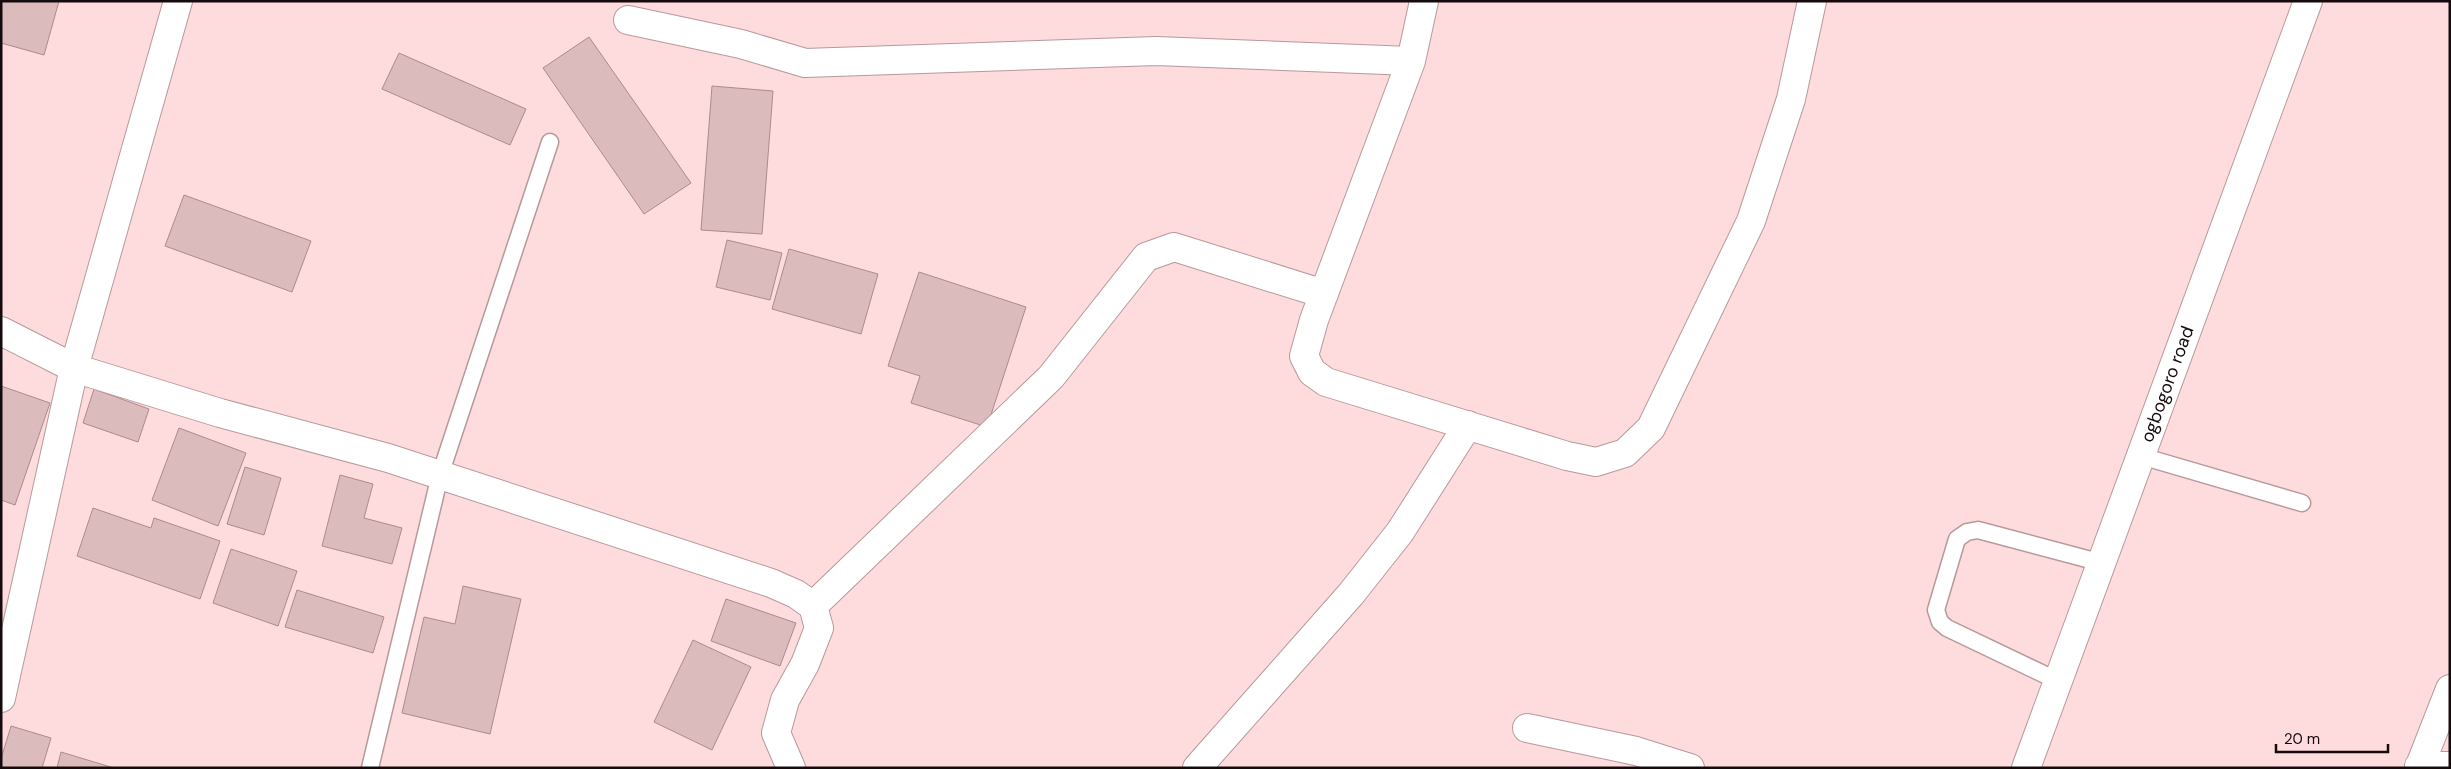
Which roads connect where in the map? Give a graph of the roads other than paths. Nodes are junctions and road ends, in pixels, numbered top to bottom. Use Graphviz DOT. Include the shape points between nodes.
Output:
graph roads {
  1 [pos="178,1"];
  2 [pos="1424,1"];
  3 [pos="1812,1"];
  4 [pos="2308,1"];
  5 [pos="628,20"];
  6 [pos="1411,61"];
  7 [pos="550,142"];
  8 [pos="1324,294"];
  9 [pos="1,331"];
  10 [pos="74,368"];
  11 [pos="1468,425"];
  12 [pos="2141,456"];
  13 [pos="440,474"];
  14 [pos="2302,503"];
  15 [pos="2102,563"];
  16 [pos="814,606"];
  17 [pos="2058,681"];
  18 [pos="2450,689"];
  19 [pos="1,698"];
  20 [pos="1527,728"];
  21 [pos="2450,766"];
  22 [pos="2419,767"];
  23 [pos="370,768"];
  24 [pos="791,768"];
  25 [pos="1197,768"];
  26 [pos="1690,768"];
  27 [pos="2026,768"];
  1 -- 10 [label="street"];
  2 -- 6 [label="street"];
  3 -- 11 [label="street" via="1791,99 1751,221 1651,428 1625,452 1596,462"];
  4 -- 12 [label="street, ogbogoro road"];
  5 -- 6 [label="street" via="741,44 805,63 1156,51"];
  6 -- 8 [label="street"];
  7 -- 13 [label="lane"];
  8 -- 11 [label="street" via="1304,356 1312,372 1326,382"];
  8 -- 16 [label="street" via="1174,247 1146,257 1051,377"];
  9 -- 10 [label="street"];
  10 -- 13 [label="street" via="220,413"];
  10 -- 19 [label="street"];
  11 -- 25 [label="street" via="1400,532 1351,594"];
  12 -- 14 [label="lane"];
  12 -- 15 [label="street, ogbogoro road"];
  13 -- 16 [label="street" via="771,584"];
  13 -- 23 [label="lane"];
  15 -- 17 [label="street, ogbogoro road"];
  15 -- 17 [label="lane" via="1978,530 1957,539 1936,610 1940,622 1946,628"];
  16 -- 24 [label="street" via="819,628 805,664 785,700 776,733"];
  17 -- 27 [label="street, ogbogoro road"];
  18 -- 22 [label="street"];
  20 -- 26 [label="street" via="1636,751"];
  21 -- 22 [label="street"];
}
